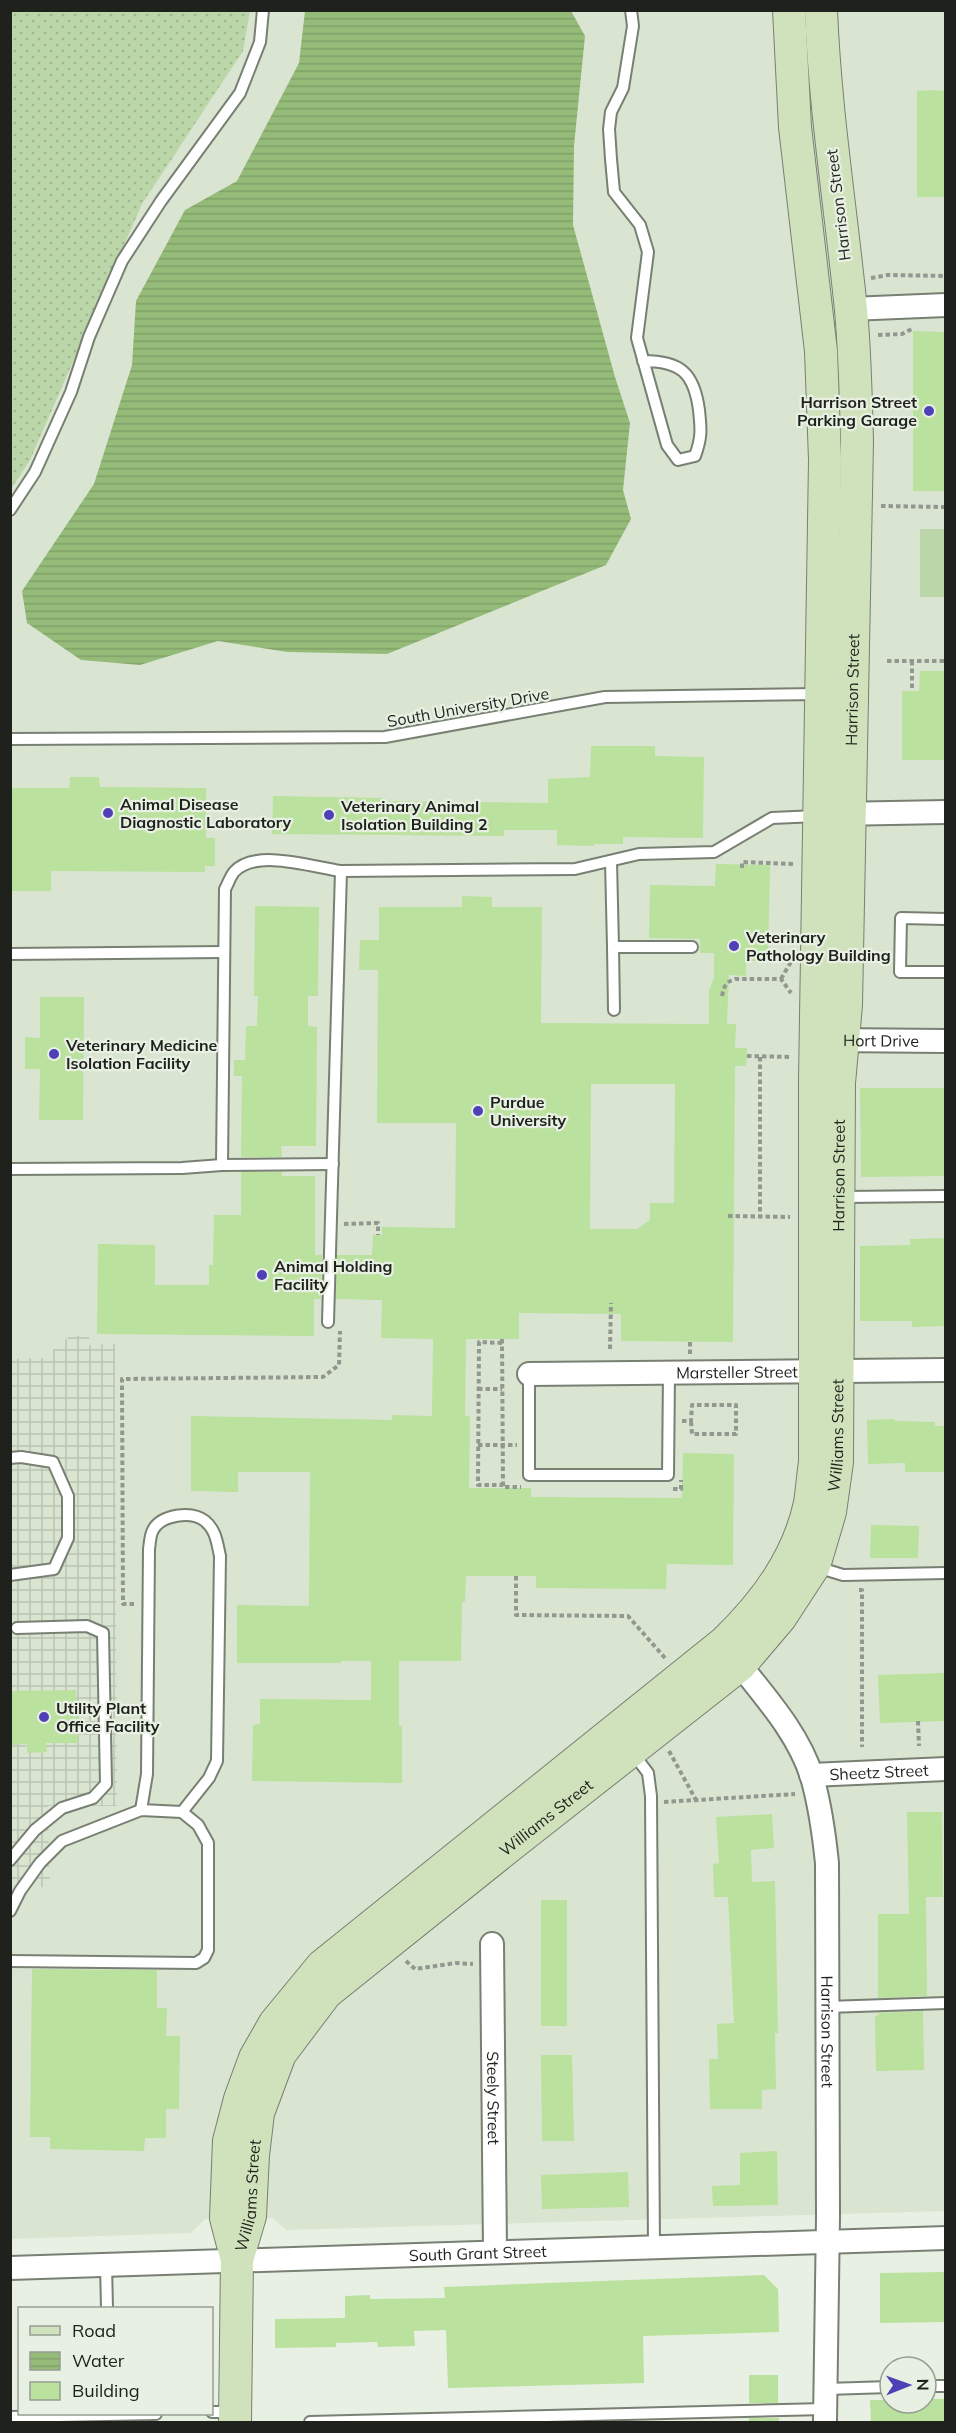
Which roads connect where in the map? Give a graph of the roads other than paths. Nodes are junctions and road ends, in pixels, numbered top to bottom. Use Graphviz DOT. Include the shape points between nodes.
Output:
graph roads {
  1 [pos="263,10"];
  2 [pos="631,10"];
  3 [pos="789,10"];
  4 [pos="822,10"];
  5 [pos="795,128"];
  6 [pos="945,305"];
  7 [pos="850,309"];
  8 [pos="643,361"];
  9 [pos="10,510"];
  10 [pos="823,694"];
  11 [pos="10,740"];
  12 [pos="945,812"];
  13 [pos="834,814"];
  14 [pos="611,861"];
  15 [pos="341,871"];
  16 [pos="945,919"];
  17 [pos="613,947"];
  18 [pos="692,947"];
  19 [pos="224,952"];
  20 [pos="10,954"];
  21 [pos="945,972"];
  22 [pos="614,1010"];
  23 [pos="945,1041"];
  24 [pos="820,1046"];
  25 [pos="333,1164"];
  26 [pos="222,1165"];
  27 [pos="10,1169"];
  28 [pos="945,1196"];
  29 [pos="838,1197"];
  30 [pos="328,1322"];
  31 [pos="945,1370"];
  32 [pos="826,1371"];
  33 [pos="669,1373"];
  34 [pos="529,1374"];
  35 [pos="10,1458"];
  36 [pos="814,1566"];
  37 [pos="945,1573"];
  38 [pos="10,1575"];
  39 [pos="17,1628"];
  40 [pos="740,1665"];
  41 [pos="631,1750"];
  42 [pos="945,1769"];
  43 [pos="811,1775"];
  44 [pos="141,1810"];
  45 [pos="182,1812"];
  46 [pos="10,1860"];
  47 [pos="15,1888"];
  48 [pos="10,1911"];
  49 [pos="492,1944"];
  50 [pos="10,1961"];
  51 [pos="945,2004"];
  52 [pos="827,2007"];
  53 [pos="945,2238"];
  54 [pos="828,2242"];
  55 [pos="654,2247"];
  56 [pos="495,2252"];
  57 [pos="237,2260"];
  58 [pos="106,2265"];
  59 [pos="10,2268"];
  60 [pos="107,2307"];
  61 [pos="878,2391"];
  62 [pos="825,2407"];
  63 [pos="76,2415"];
  64 [pos="227,2415"];
  65 [pos="10,2417"];
  66 [pos="668,2418"];
  67 [pos="310,2422"];
  1 -- 9 [label="lane" via="260,42 240,93 122,261 88,337 71,392 35,472"];
  2 -- 8 [label="lane" via="633,26 623,88 611,112 609,129 614,192 640,225 648,252 637,338"];
  3 -- 5 [label="main road, Harrison Street"];
  4 -- 7 [label="main road, Harrison Street" via="827,115"];
  5 -- 7 [label="main road" via="824,218 832,299 838,307"];
  5 -- 10 [label="main road, Harrison Street" via="824,401"];
  6 -- 7 [label="street"];
  7 -- 13 [label="main road, Harrison Street" via="857,442"];
  8 -- 8 [label="lane" via="667,445 678,460 696,456 702,436 696,388 688,375 675,366 663,361"];
  10 -- 11 [label="lane, South University Drive" via="605,697 385,737"];
  10 -- 13 [label="main road, Harrison Street"];
  12 -- 13 [label="street"];
  13 -- 14 [label="lane" via="772,818 714,852 639,854"];
  13 -- 24 [label="main road, Harrison Street" via="846,1005"];
  14 -- 15 [label="lane" via="575,869"];
  14 -- 17 [label="lane"];
  15 -- 19 [label="lane" via="273,860 248,862 234,872 225,889"];
  15 -- 25 [label="lane"];
  16 -- 21 [label="lane" via="900,918 900,972"];
  17 -- 18 [label="lane"];
  17 -- 22 [label="lane"];
  19 -- 20 [label="lane"];
  19 -- 26 [label="lane"];
  23 -- 24 [label="street, Hort Drive"];
  24 -- 29 [label="main road, Harrison Street" via="839,1083"];
  24 -- 32 [label="main road, Harrison Street"];
  25 -- 26 [label="lane"];
  25 -- 30 [label="lane"];
  26 -- 27 [label="lane"];
  28 -- 29 [label="lane"];
  29 -- 32 [label="main road, Harrison Street"];
  31 -- 32 [label="street, Marsteller Street"];
  32 -- 33 [label="street, Marsteller Street"];
  32 -- 36 [label="main road, Williams Street" via="837,1462 830,1512"];
  32 -- 57 [label="main road, Williams Street" via="810,1503 799,1540 755,1613 725,1642 322,1966 274,2023 255,2058 229,2141 226,2218"];
  33 -- 34 [label="street, Marsteller Street"];
  33 -- 34 [label="lane" via="668,1475 529,1475"];
  35 -- 38 [label="lane" via="53,1462 68,1496 68,1538 54,1569"];
  36 -- 37 [label="lane" via="843,1575"];
  36 -- 40 [label="main road, Williams Street" via="780,1618"];
  39 -- 46 [label="lane" via="87,1626 103,1633 106,1784 93,1798 62,1808 35,1830"];
  40 -- 41 [label="main road, Williams Street"];
  40 -- 43 [label="street, Harrison Street" via="777,1711"];
  41 -- 55 [label="lane" via="648,1773 651,1803"];
  41 -- 57 [label="main road, Williams Street" via="326,1993 280,2054 258,2113 250,2216"];
  42 -- 43 [label="street, Sheetz Street"];
  43 -- 52 [label="street, Harrison Street" via="827,1863"];
  44 -- 45 [label="lane"];
  44 -- 45 [label="lane" via="147,1774 149,1549 159,1521 192,1516 204,1520 215,1534 220,1556 217,1761 209,1778"];
  44 -- 47 [label="lane" via="62,1841"];
  45 -- 50 [label="lane" via="198,1825 208,1843 208,1950 204,1958 196,1964"];
  47 -- 48 [label="lane"];
  49 -- 56 [label="street, Steely Street"];
  51 -- 52 [label="lane"];
  52 -- 54 [label="street, Harrison Street"];
  53 -- 54 [label="street, South Grant Street"];
  54 -- 55 [label="street, South Grant Street"];
  54 -- 62 [label="street, Harrison Street"];
  55 -- 56 [label="street, South Grant Street"];
  56 -- 57 [label="street, South Grant Street"];
  57 -- 58 [label="street, South Grant Street"];
  57 -- 64 [label="main road, Williams Street"];
  58 -- 59 [label="street, South Grant Street"];
  58 -- 60 [label="lane"];
  61 -- 62 [label="lane"];
  62 -- 66 [label="lane"];
  63 -- 65 [label="lane"];
  66 -- 67 [label="lane"];
}
